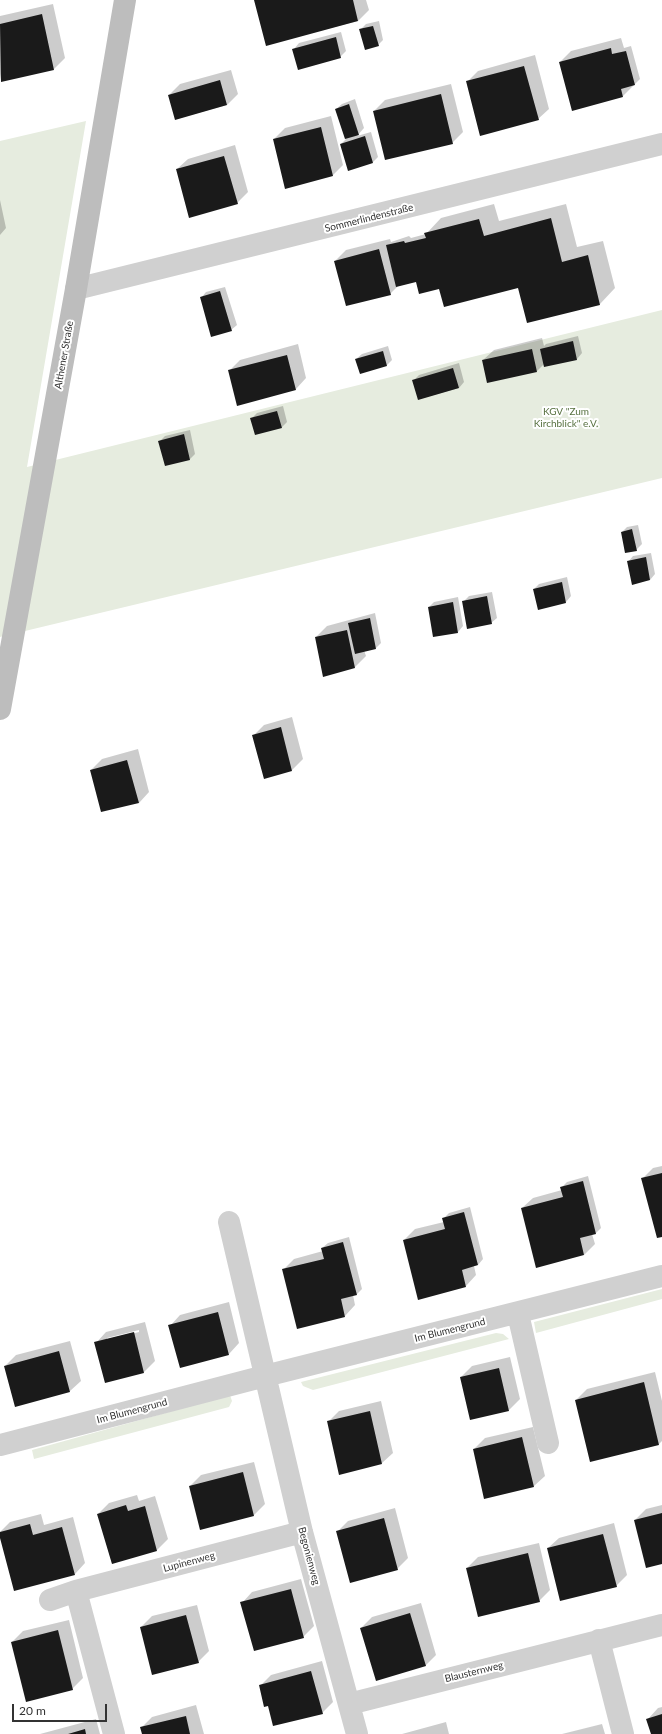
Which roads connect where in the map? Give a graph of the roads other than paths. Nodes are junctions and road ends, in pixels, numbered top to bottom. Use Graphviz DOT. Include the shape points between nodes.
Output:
graph roads {
  1 [pos="125,0"];
  2 [pos="662,144"];
  3 [pos="76,290"];
  4 [pos="0,709"];
  5 [pos="229,1222"];
  6 [pos="662,1276"];
  7 [pos="518,1314"];
  8 [pos="265,1376"];
  9 [pos="548,1443"];
  10 [pos="0,1445"];
  11 [pos="302,1532"];
  12 [pos="76,1592"];
  13 [pos="50,1600"];
  14 [pos="662,1625"];
  15 [pos="599,1640"];
  16 [pos="349,1704"];
  17 [pos="114,1734"];
  18 [pos="357,1734"];
  19 [pos="622,1734"];
  1 -- 3 [label="main road, Althener Straße"];
  2 -- 3 [label="street, Sommerlindenstraße"];
  3 -- 4 [label="main road, Althener Straße"];
  5 -- 8 [label="street"];
  6 -- 7 [label="street, Im Blumengrund"];
  7 -- 8 [label="street, Im Blumengrund"];
  7 -- 9 [label="street"];
  8 -- 10 [label="street, Im Blumengrund"];
  8 -- 11 [label="street, Begonienweg"];
  11 -- 12 [label="street, Lupinenweg"];
  11 -- 16 [label="street, Begonienweg"];
  12 -- 13 [label="street, Lupinenweg"];
  12 -- 17 [label="street"];
  14 -- 15 [label="street, Blausternweg"];
  15 -- 16 [label="street, Blausternweg"];
  15 -- 19 [label="street"];
  16 -- 18 [label="street, Begonienweg"];
}
